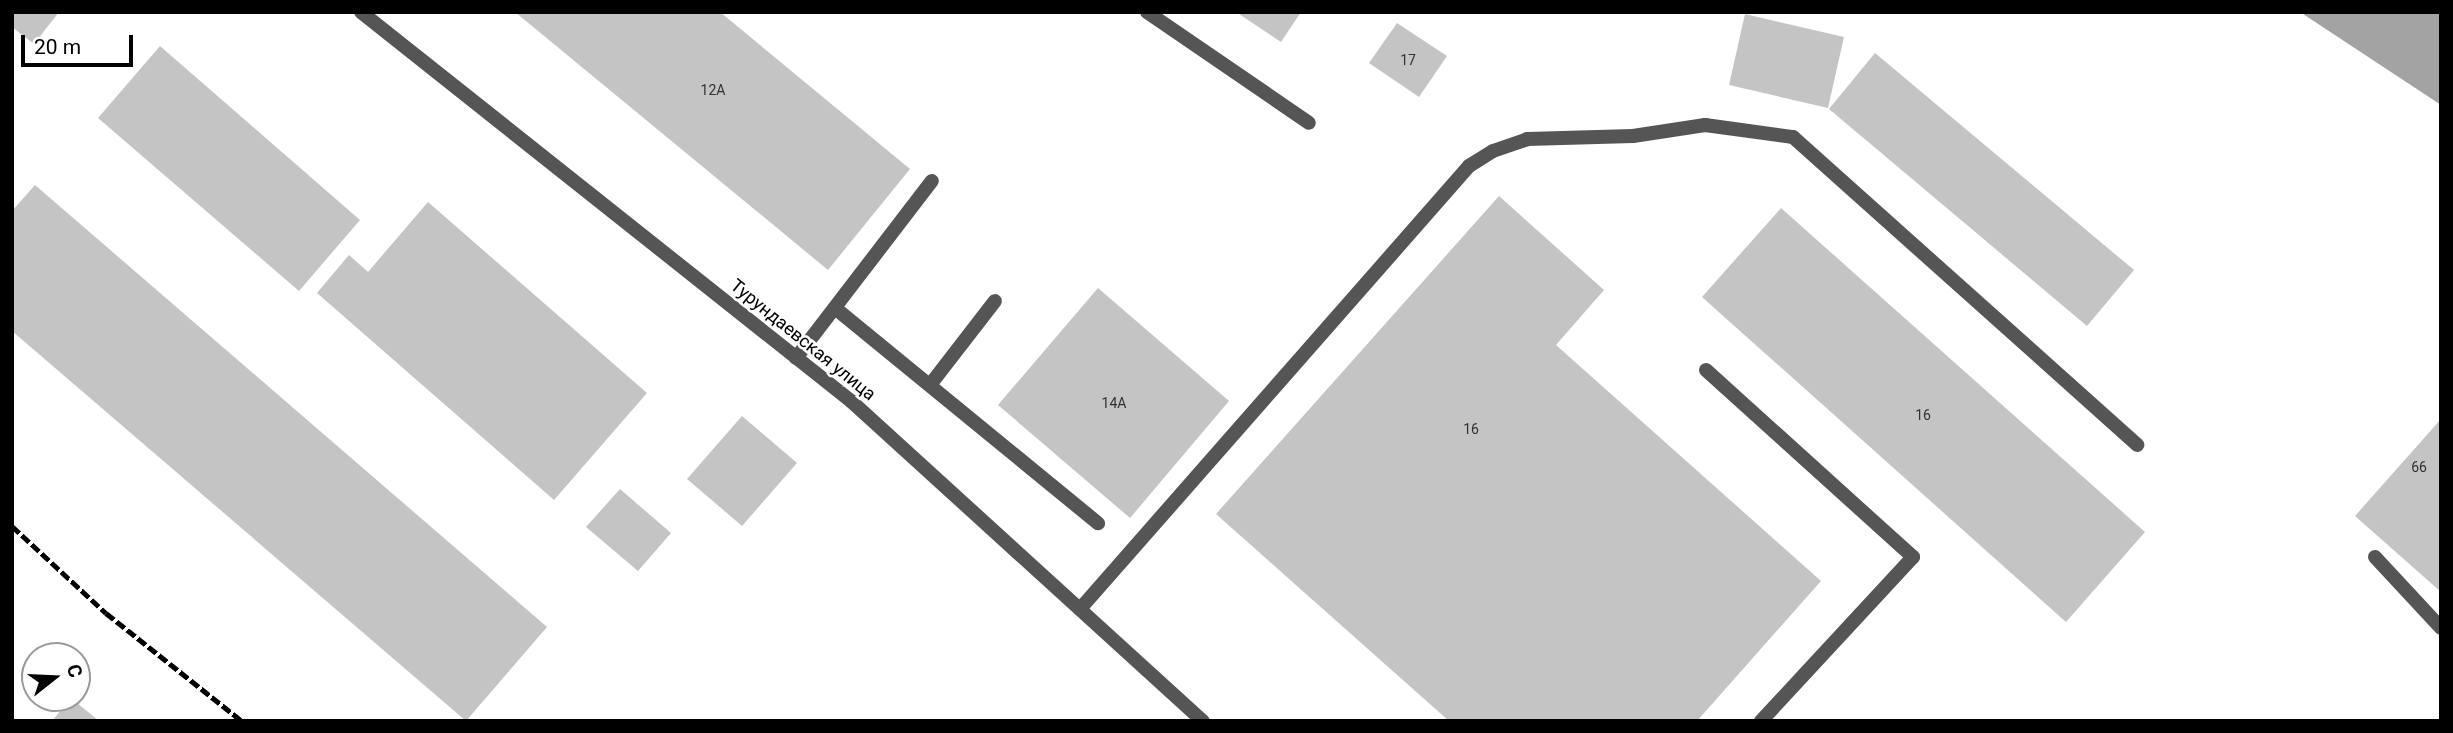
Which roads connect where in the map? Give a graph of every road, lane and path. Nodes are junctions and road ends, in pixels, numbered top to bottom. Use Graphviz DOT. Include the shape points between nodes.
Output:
graph roads {
  1 [pos="361,12"];
  2 [pos="1147,12"];
  3 [pos="1309,123"];
  4 [pos="932,181"];
  5 [pos="995,301"];
  6 [pos="835,308"];
  7 [pos="796,358"];
  8 [pos="1706,370"];
  9 [pos="930,385"];
  10 [pos="2138,445"];
  11 [pos="1098,523"];
  12 [pos="2375,557"];
  13 [pos="1080,609"];
  14 [pos="2441,628"];
  15 [pos="1203,721"];
  16 [pos="1761,721"];
  1 -- 7 [label="street, Турундаевская улица"];
  2 -- 3 [label="street"];
  4 -- 6 [label="street"];
  5 -- 9 [label="street"];
  6 -- 7 [label="street"];
  6 -- 9 [label="street"];
  7 -- 13 [label="street, Турундаевская улица" via="851,401"];
  8 -- 16 [label="street" via="1913,557"];
  9 -- 11 [label="street"];
  10 -- 13 [label="street" via="1793,137 1705,125 1633,136 1527,139 1469,166"];
  12 -- 14 [label="street"];
  13 -- 15 [label="street, Турундаевская улица"];
}
